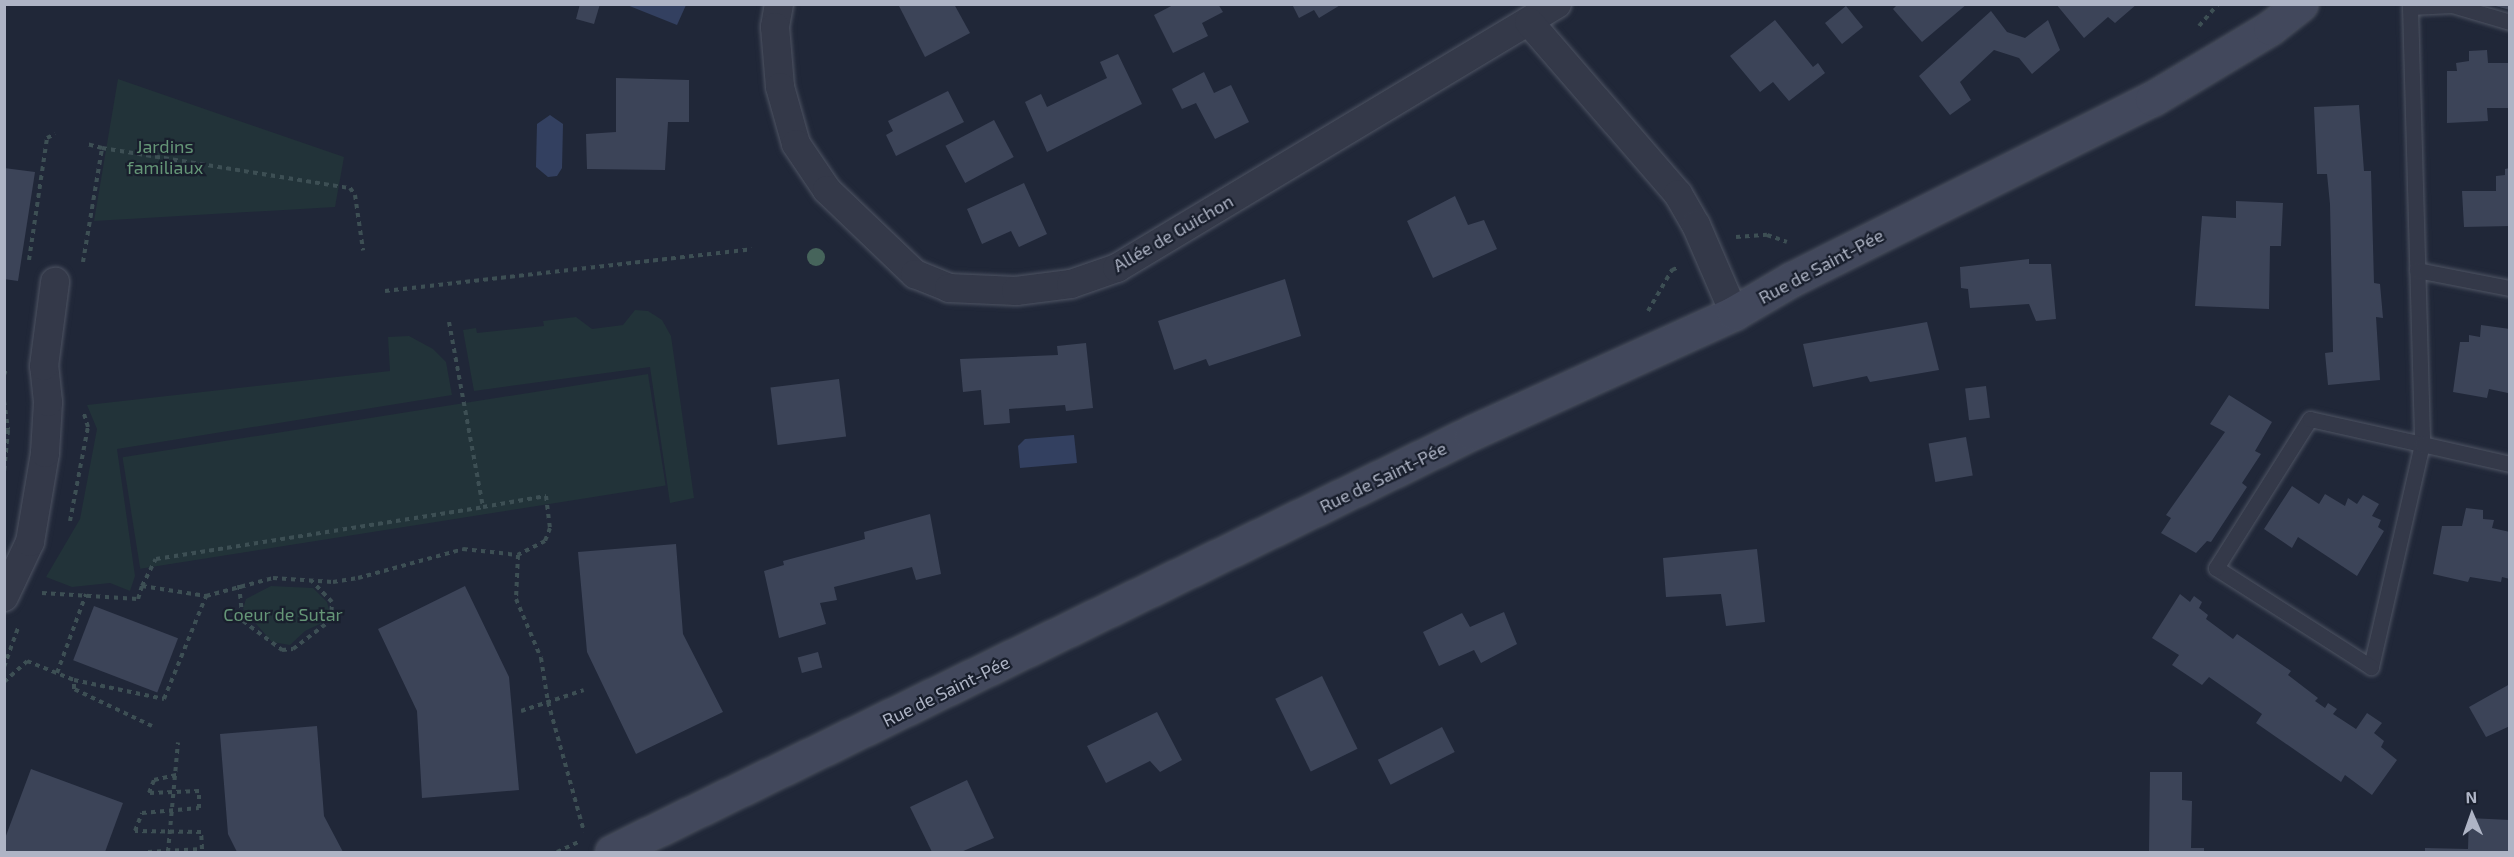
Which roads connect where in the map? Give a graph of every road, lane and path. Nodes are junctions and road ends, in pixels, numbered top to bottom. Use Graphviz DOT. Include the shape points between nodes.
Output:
graph roads {
  1 [pos="780,4"];
  2 [pos="1557,4"];
  3 [pos="2301,4"];
  4 [pos="1529,22"];
  5 [pos="2510,22"];
  6 [pos="54,134"];
  7 [pos="87,144"];
  8 [pos="102,148"];
  9 [pos="752,249"];
  10 [pos="363,250"];
  11 [pos="82,263"];
  12 [pos="2417,270"];
  13 [pos="27,272"];
  14 [pos="55,282"];
  15 [pos="2510,288"];
  16 [pos="385,291"];
  17 [pos="1734,313"];
  18 [pos="449,322"];
  19 [pos="4,401"];
  20 [pos="2422,444"];
  21 [pos="2510,465"];
  22 [pos="4,472"];
  23 [pos="483,507"];
  24 [pos="518,555"];
  25 [pos="311,579"];
  26 [pos="238,585"];
  27 [pos="142,586"];
  28 [pos="46,594"];
  29 [pos="86,594"];
  30 [pos="206,596"];
  31 [pos="4,597"];
  32 [pos="57,673"];
  33 [pos="74,680"];
  34 [pos="4,682"];
  35 [pos="584,690"];
  36 [pos="548,702"];
  37 [pos="521,711"];
  38 [pos="152,726"];
  39 [pos="178,742"];
  40 [pos="176,775"];
  41 [pos="174,792"];
  42 [pos="173,810"];
  43 [pos="170,832"];
  44 [pos="599,846"];
  45 [pos="148,852"];
  46 [pos="168,852"];
  1 -- 4 [label="street, Allée de Guichon" via="775,27 780,87 796,144 826,190 915,274 949,288 1016,291 1071,284 1117,268"];
  2 -- 4 [label="street, Allée de Guichon"];
  3 -- 17 [label="main road, Rue de Saint-Pée" via="2271,28 2152,99 1792,279"];
  4 -- 17 [label="street" via="1678,194 1696,225"];
  5 -- 12 [label="lane" via="2452,5 2410,7"];
  6 -- 13 [label="path" via="47,138"];
  7 -- 8 [label="path"];
  8 -- 10 [label="path" via="350,188 355,195"];
  8 -- 11 [label="path"];
  9 -- 16 [label="path"];
  12 -- 15 [label="lane"];
  12 -- 20 [label="lane"];
  14 -- 31 [label="street" via="44,366 48,402 45,453 30,542"];
  17 -- 44 [label="main road, Rue de Saint-Pée" via="1471,433"];
  18 -- 23 [label="path"];
  19 -- 22 [label="path" via="8,430"];
  20 -- 20 [label="lane" via="2310,419 2216,568 2371,667"];
  20 -- 21 [label="lane"];
  23 -- 24 [label="path" via="546,496 550,528 545,541"];
  23 -- 27 [label="path" via="156,559"];
  24 -- 25 [label="path" via="463,549 358,578"];
  24 -- 36 [label="path" via="516,599 541,658"];
  25 -- 26 [label="path" via="273,578"];
  25 -- 26 [label="path" via="332,602 331,620 293,649 282,650 243,621"];
  26 -- 30 [label="path"];
  27 -- 29 [label="path" via="138,598"];
  27 -- 30 [label="path"];
  28 -- 29 [label="path"];
  29 -- 32 [label="path"];
  30 -- 33 [label="path" via="164,699"];
  32 -- 33 [label="path"];
  32 -- 34 [label="path" via="27,661"];
  33 -- 38 [label="path" via="74,689"];
  35 -- 36 [label="path"];
  36 -- 37 [label="path"];
  36 -- 44 [label="path"];
  39 -- 40 [label="path"];
  40 -- 41 [label="path"];
  40 -- 41 [label="path" via="154,780 149,793"];
  41 -- 42 [label="path"];
  41 -- 42 [label="path" via="199,791 199,808"];
  42 -- 43 [label="path"];
  42 -- 43 [label="path" via="142,813 135,831"];
  43 -- 46 [label="path"];
  43 -- 46 [label="path" via="201,832 202,849"];
  45 -- 46 [label="path"];
}
